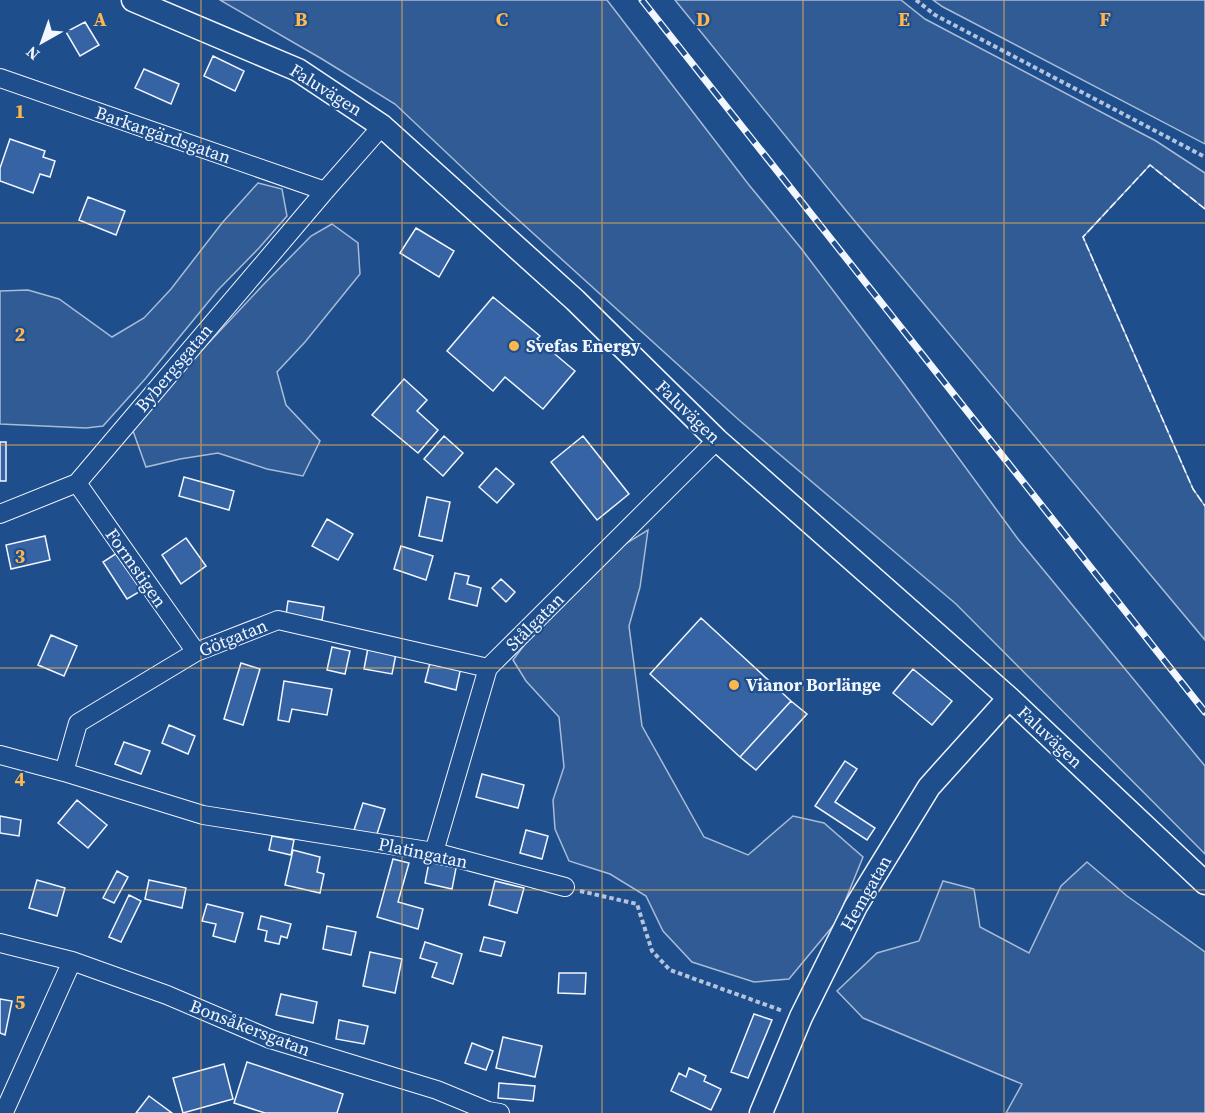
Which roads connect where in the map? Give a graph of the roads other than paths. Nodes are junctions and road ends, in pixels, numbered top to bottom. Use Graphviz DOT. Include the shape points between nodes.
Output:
graph roads {
  1 [pos="133,0"];
  2 [pos="0,78"];
  3 [pos="382,126"];
  4 [pos="325,191"];
  5 [pos="717,440"];
  6 [pos="76,483"];
  7 [pos="0,514"];
  8 [pos="196,652"];
  9 [pos="488,668"];
  10 [pos="1009,698"];
  11 [pos="0,755"];
  12 [pos="64,772"];
  13 [pos="434,852"];
  14 [pos="1205,883"];
  15 [pos="565,888"];
  16 [pos="0,943"];
  17 [pos="72,961"];
  18 [pos="5,1110"];
  19 [pos="500,1113"];
  20 [pos="761,1113"];
  1 -- 3 [label="street, Faluvägen" via="298,70"];
  2 -- 4 [label="street, Barkargärdsgatan"];
  3 -- 4 [label="street"];
  3 -- 5 [label="street, Faluvägen" via="575,300"];
  4 -- 6 [label="street, Bybergsgatan"];
  5 -- 9 [label="street, Stålgatan"];
  5 -- 10 [label="street, Faluvägen"];
  6 -- 7 [label="street, Bybergsgatan"];
  6 -- 8 [label="street, Formstigen"];
  8 -- 9 [label="street, Götgatan" via="278,620"];
  8 -- 12 [label="street, Götgatan" via="78,723"];
  9 -- 13 [label="street, Stålgatan"];
  10 -- 14 [label="street, Faluvägen"];
  10 -- 20 [label="street, Hemgatan" via="929,787 856,906 801,1017"];
  11 -- 12 [label="street, Platingatan"];
  12 -- 13 [label="street, Platingatan" via="203,815"];
  13 -- 15 [label="street, Platingatan"];
  16 -- 17 [label="street, Bonsåkersgatan"];
  17 -- 18 [label="street"];
  17 -- 19 [label="street, Bonsåkersgatan" via="167,995 270,1039"];
}
